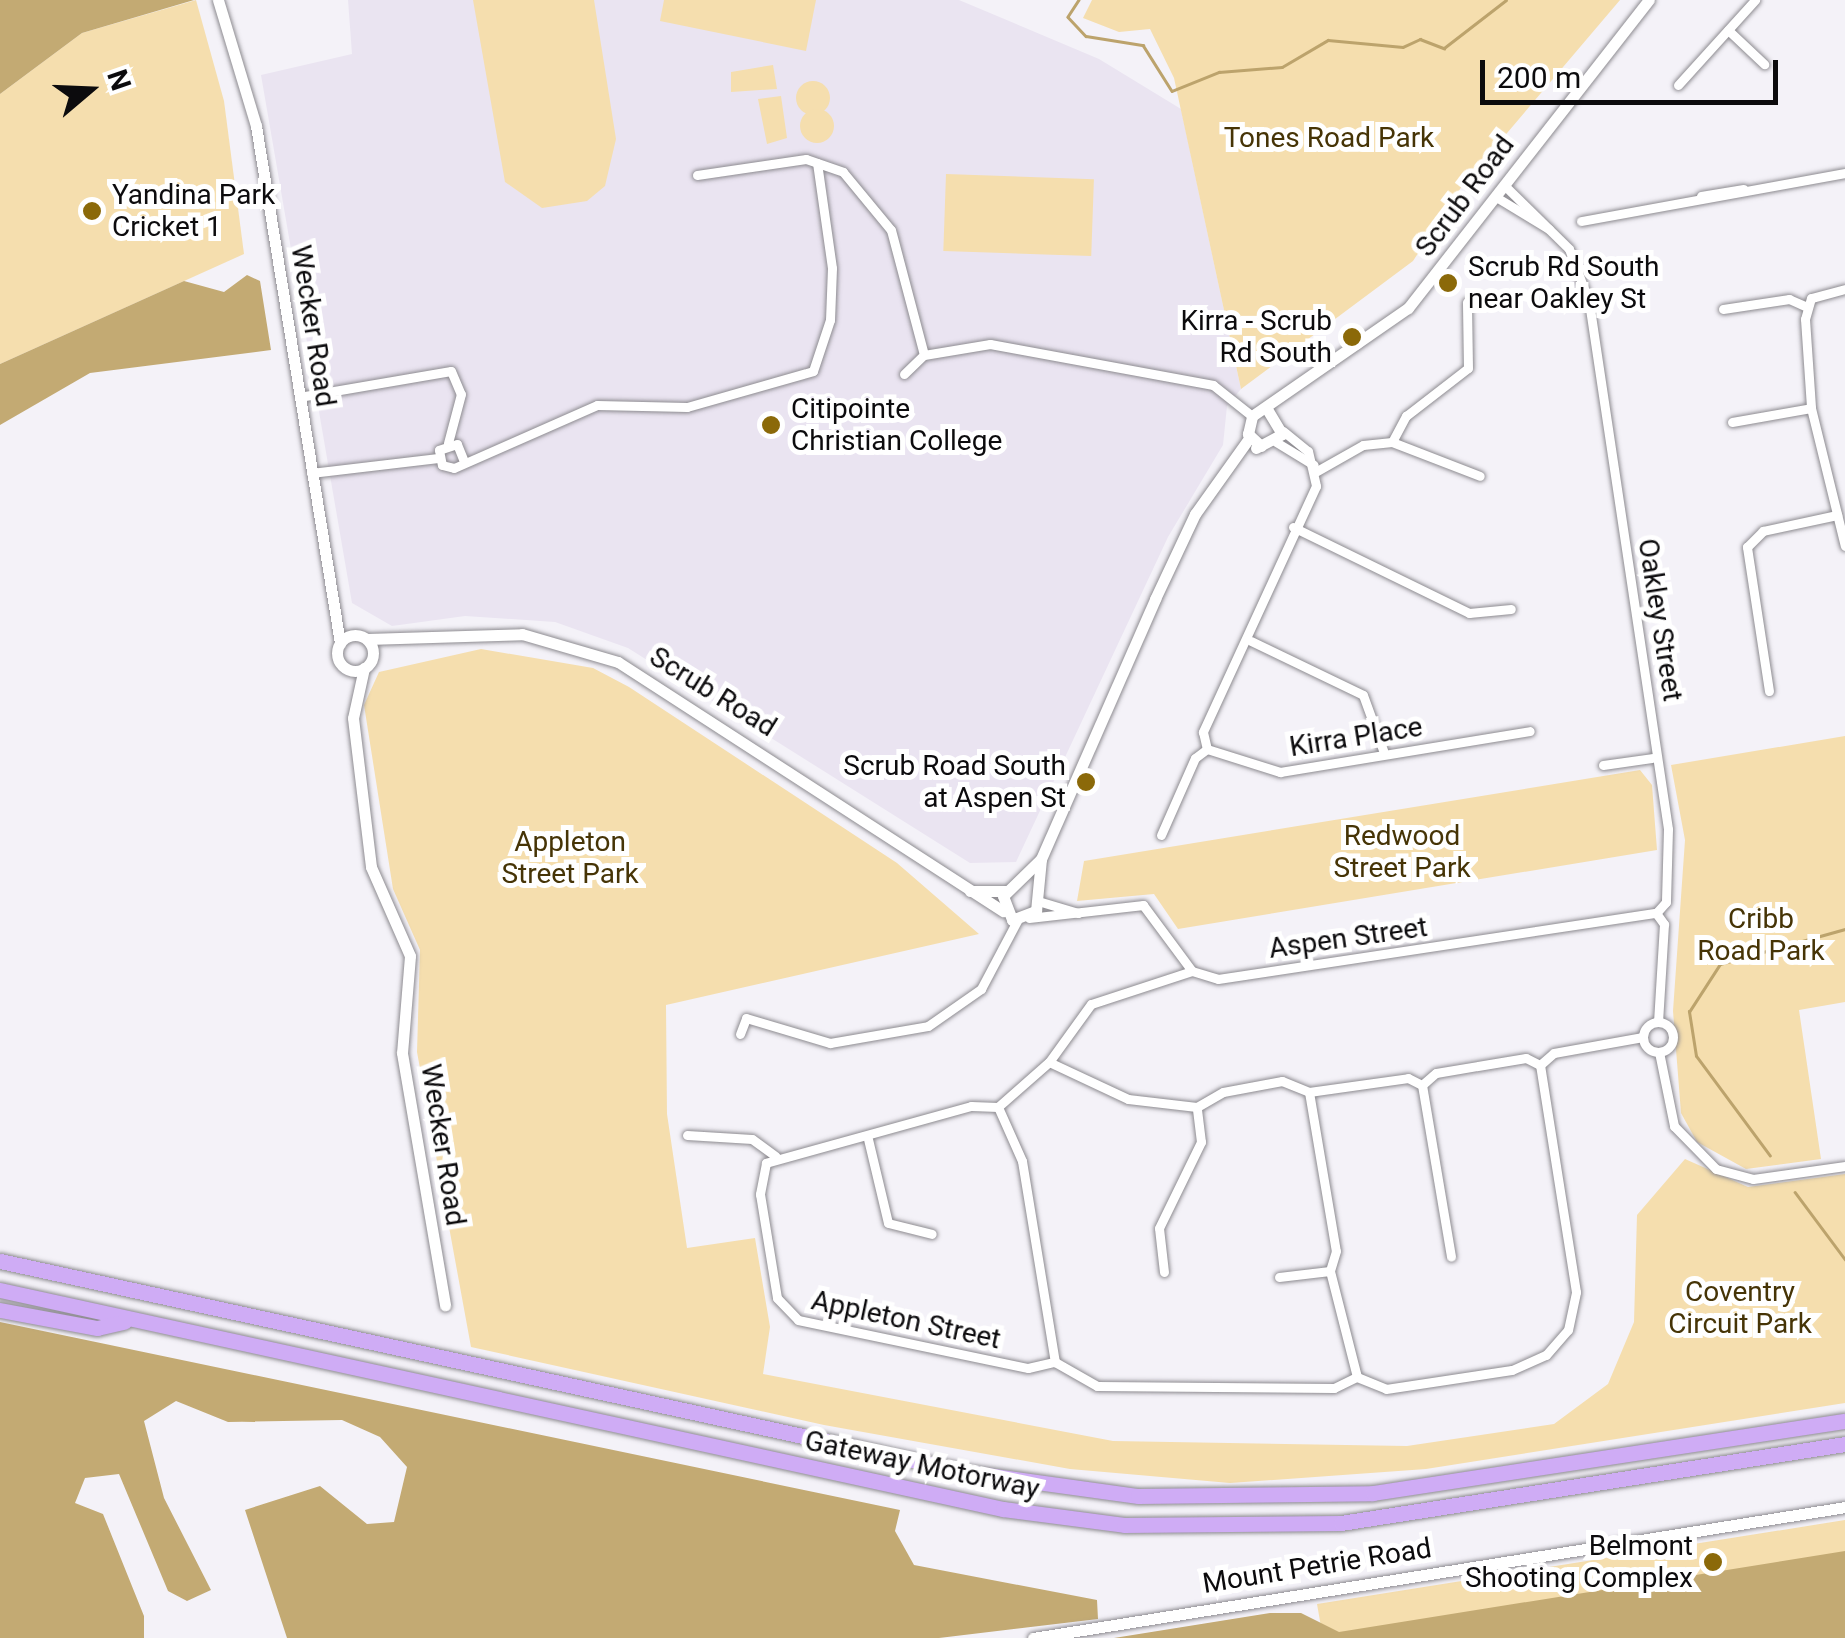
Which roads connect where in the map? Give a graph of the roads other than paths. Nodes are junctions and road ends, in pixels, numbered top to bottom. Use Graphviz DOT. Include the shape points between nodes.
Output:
graph roads {
  1 [pos="218,0"];
  2 [pos="1648,0"];
  3 [pos="1755,0"];
  4 [pos="1728,30"];
  5 [pos="1764,64"];
  6 [pos="1678,85"];
  7 [pos="817,164"];
  8 [pos="1845,173"];
  9 [pos="697,175"];
  10 [pos="1505,186"];
  11 [pos="1496,197"];
  12 [pos="1580,221"];
  13 [pos="1549,230"];
  14 [pos="1845,290"];
  15 [pos="1466,302"];
  16 [pos="1806,306"];
  17 [pos="1722,309"];
  18 [pos="924,356"];
  19 [pos="904,374"];
  20 [pos="1294,395"];
  21 [pos="299,397"];
  22 [pos="1812,408"];
  23 [pos="1268,411"];
  24 [pos="1252,416"];
  25 [pos="1732,422"];
  26 [pos="1280,431"];
  27 [pos="1255,441"];
  28 [pos="1392,442"];
  29 [pos="448,443"];
  30 [pos="438,458"];
  31 [pos="463,460"];
  32 [pos="1315,468"];
  33 [pos="311,472"];
  34 [pos="1480,476"];
  35 [pos="1837,515"];
  36 [pos="1294,527"];
  37 [pos="1845,546"];
  38 [pos="336,604"];
  39 [pos="1511,609"];
  40 [pos="364,638"];
  41 [pos="1251,641"];
  42 [pos="396,642"];
  43 [pos="340,643"];
  44 [pos="368,664"];
  45 [pos="342,666"];
  46 [pos="1769,691"];
  47 [pos="353,704"];
  48 [pos="1530,732"];
  49 [pos="1208,749"];
  50 [pos="1383,750"];
  51 [pos="1652,758"];
  52 [pos="1602,765"];
  53 [pos="1162,835"];
  54 [pos="1041,859"];
  55 [pos="1019,885"];
  56 [pos="970,891"];
  57 [pos="1006,891"];
  58 [pos="1036,897"];
  59 [pos="1004,911"];
  60 [pos="1656,913"];
  61 [pos="1081,914"];
  62 [pos="1024,920"];
  63 [pos="1192,971"];
  64 [pos="1658,1022"];
  65 [pos="740,1034"];
  66 [pos="1643,1037"];
  67 [pos="1659,1052"];
  68 [pos="1049,1062"];
  69 [pos="1540,1064"];
  70 [pos="1422,1084"];
  71 [pos="1309,1092"];
  72 [pos="998,1107"];
  73 [pos="1196,1107"];
  74 [pos="687,1135"];
  75 [pos="868,1140"];
  76 [pos="775,1156"];
  77 [pos="1845,1166"];
  78 [pos="932,1234"];
  79 [pos="1451,1257"];
  80 [pos="0,1261"];
  81 [pos="1164,1272"];
  82 [pos="1330,1272"];
  83 [pos="1278,1277"];
  84 [pos="0,1290"];
  85 [pos="445,1305"];
  86 [pos="0,1310"];
  87 [pos="128,1321"];
  88 [pos="1055,1362"];
  89 [pos="1357,1377"];
  90 [pos="1845,1421"];
  91 [pos="1845,1444"];
  92 [pos="1845,1507"];
  93 [pos="1034,1638"];
  1 -- 21 [label="street, Wecker Road" via="256,126"];
  2 -- 10 [label="street, Scrub Road"];
  3 -- 4 [label="street"];
  4 -- 5 [label="street"];
  4 -- 6 [label="street"];
  7 -- 9 [label="street"];
  7 -- 18 [label="street" via="843,172 885,219 909,278"];
  7 -- 31 [label="street" via="832,281 813,371 687,407 597,405"];
  8 -- 12 [label="street"];
  10 -- 11 [label="street, Scrub Road"];
  10 -- 13 [label="street, Oakley Street"];
  11 -- 13 [label="street, Oakley Street"];
  11 -- 20 [label="street, Scrub Road" via="1408,308"];
  13 -- 51 [label="street, Oakley Street" via="1578,263 1589,302"];
  14 -- 16 [label="street" via="1817,294"];
  15 -- 28 [label="street" via="1468,368 1406,416"];
  16 -- 17 [label="street" via="1780,300"];
  16 -- 22 [label="street"];
  18 -- 19 [label="street"];
  18 -- 24 [label="street" via="990,344 1196,381"];
  20 -- 23 [label="street, Scrub Road"];
  20 -- 26 [label="street, Scrub Road"];
  21 -- 29 [label="street" via="451,371 461,394"];
  21 -- 33 [label="street, Wecker Road"];
  22 -- 25 [label="street"];
  22 -- 35 [label="street"];
  23 -- 24 [label="street, Scrub Road"];
  23 -- 26 [label="street"];
  24 -- 27 [label="street"];
  26 -- 27 [label="street"];
  26 -- 32 [label="street"];
  27 -- 54 [label="street" via="1182,538"];
  28 -- 32 [label="street" via="1363,446"];
  28 -- 34 [label="street"];
  29 -- 30 [label="street"];
  29 -- 31 [label="street"];
  30 -- 31 [label="street" via="450,468"];
  30 -- 33 [label="street"];
  32 -- 36 [label="street"];
  33 -- 38 [label="street, Wecker Road"];
  35 -- 37 [label="street"];
  35 -- 46 [label="street" via="1763,531 1747,547"];
  36 -- 39 [label="street" via="1469,613"];
  36 -- 41 [label="street"];
  38 -- 40 [label="street, Wecker Road"];
  38 -- 43 [label="street, Wecker Road"];
  40 -- 42 [label="street, Scrub Road"];
  40 -- 43 [label="street"];
  40 -- 44 [label="street, Wecker Road"];
  41 -- 49 [label="street" via="1203,732"];
  41 -- 50 [label="street" via="1364,695"];
  42 -- 44 [label="street, Scrub Road"];
  42 -- 56 [label="street, Scrub Road" via="441,635 548,638 618,662"];
  43 -- 45 [label="street, Wecker Road"];
  44 -- 45 [label="street"];
  44 -- 47 [label="street, Wecker Road"];
  45 -- 47 [label="street, Wecker Road"];
  47 -- 85 [label="street, Wecker Road" via="371,868 410,956 402,1053"];
  48 -- 50 [label="street, Kirra Place"];
  49 -- 50 [label="street, Kirra Place" via="1280,772"];
  49 -- 53 [label="street" via="1194,758"];
  51 -- 52 [label="street"];
  51 -- 60 [label="street, Oakley Street" via="1668,830 1666,902"];
  54 -- 55 [label="street"];
  54 -- 58 [label="street"];
  55 -- 57 [label="street"];
  55 -- 58 [label="street"];
  56 -- 57 [label="street"];
  56 -- 59 [label="street, Scrub Road"];
  57 -- 59 [label="street"];
  58 -- 61 [label="street"];
  58 -- 62 [label="street"];
  59 -- 62 [label="street, Scrub Road"];
  60 -- 63 [label="street, Aspen Street" via="1351,963 1218,979"];
  60 -- 64 [label="street, Oakley Street" via="1664,924"];
  61 -- 62 [label="street"];
  61 -- 63 [label="street" via="1142,905"];
  62 -- 65 [label="street" via="981,989 928,1026 830,1043 748,1015"];
  63 -- 68 [label="street" via="1091,1004"];
  64 -- 66 [label="street"];
  64 -- 67 [label="street, Oakley Street" via="1672,1036"];
  66 -- 67 [label="street"];
  66 -- 69 [label="street" via="1554,1053"];
  67 -- 77 [label="street" via="1674,1126 1716,1170 1753,1180"];
  68 -- 72 [label="street"];
  68 -- 73 [label="street" via="1128,1099"];
  69 -- 70 [label="street" via="1526,1058 1436,1073"];
  69 -- 89 [label="street" via="1576,1292 1568,1330 1546,1355 1512,1370 1386,1389"];
  70 -- 71 [label="street" via="1408,1078"];
  70 -- 79 [label="street"];
  71 -- 73 [label="street" via="1282,1081 1223,1092"];
  71 -- 82 [label="street" via="1336,1251"];
  72 -- 75 [label="street" via="971,1106"];
  72 -- 88 [label="street" via="1022,1161"];
  73 -- 81 [label="street" via="1201,1142 1159,1228"];
  74 -- 76 [label="street" via="752,1138"];
  75 -- 76 [label="street"];
  75 -- 78 [label="street" via="888,1223"];
  76 -- 88 [label="street, Appleton Street" via="760,1194 788,1316 1010,1365"];
  80 -- 90 [label="highway, Gateway Motorway" via="952,1469 1138,1496 1372,1493"];
  82 -- 83 [label="street"];
  82 -- 89 [label="street"];
  84 -- 87 [label="highway, Gateway Motorway"];
  86 -- 87 [label="highway" via="96,1328"];
  87 -- 91 [label="highway, Gateway Motorway" via="989,1506 1124,1525 1358,1522"];
  88 -- 89 [label="street" via="1097,1386 1334,1388"];
  92 -- 93 [label="street, Mount Petrie Road"];
}
